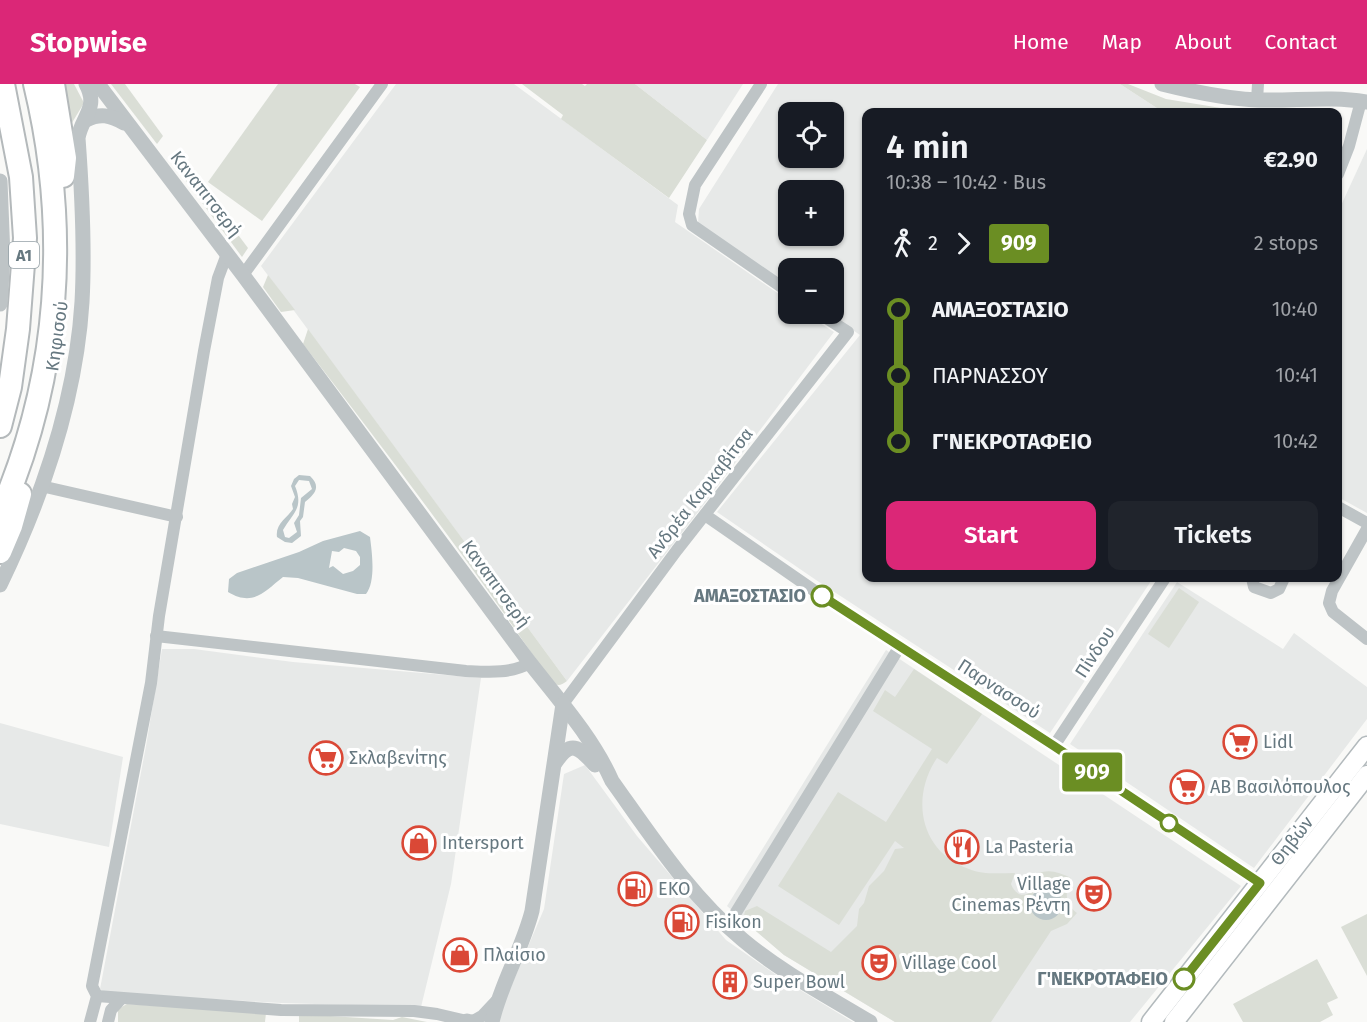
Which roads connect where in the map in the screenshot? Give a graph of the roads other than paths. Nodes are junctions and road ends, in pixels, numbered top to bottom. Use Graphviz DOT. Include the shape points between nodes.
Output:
graph roads {
  1 [pos="3,84"];
  2 [pos="35,84"];
  3 [pos="53,84"];
  4 [pos="86,84"];
  5 [pos="98,84"];
  6 [pos="382,84"];
  7 [pos="761,84"];
  8 [pos="1162,84"];
  9 [pos="1258,84"];
  10 [pos="1257,100"];
  11 [pos="1364,101"];
  12 [pos="86,120"];
  13 [pos="129,126"];
  14 [pos="1342,163"];
  15 [pos="0,181"];
  16 [pos="56,237"];
  17 [pos="227,254"];
  18 [pos="243,275"];
  19 [pos="778,284"];
  20 [pos="0,304"];
  21 [pos="836,324"];
  22 [pos="32,425"];
  23 [pos="0,426"];
  24 [pos="41,486"];
  25 [pos="1342,509"];
  26 [pos="0,514"];
  27 [pos="705,515"];
  28 [pos="177,517"];
  29 [pos="1367,523"];
  30 [pos="1367,529"];
  31 [pos="0,552"];
  32 [pos="1343,561"];
  33 [pos="1162,582"];
  34 [pos="1253,582"];
  35 [pos="1282,582"];
  36 [pos="1335,582"];
  37 [pos="0,585"];
  38 [pos="156,636"];
  39 [pos="1367,639"];
  40 [pos="900,646"];
  41 [pos="530,663"];
  42 [pos="563,704"];
  43 [pos="1054,746"];
  44 [pos="1367,746"];
  45 [pos="554,765"];
  46 [pos="1367,775"];
  47 [pos="612,781"];
  48 [pos="1267,888"];
  49 [pos="728,927"];
  50 [pos="97,996"];
  51 [pos="121,999"];
  52 [pos="497,1000"];
  53 [pos="90,1022"];
  54 [pos="108,1022"];
  55 [pos="467,1022"];
  56 [pos="492,1022"];
  57 [pos="870,1022"];
  58 [pos="1151,1022"];
  59 [pos="1174,1022"];
  1 -- 23 [label="highway, Α1" via="21,177 25,238 18,329"];
  2 -- 16 [label="highway, Α1" via="52,175"];
  3 -- 16 [label="highway" via="64,158"];
  4 -- 12 [label="street, Κηφισού" via="92,98"];
  5 -- 13 [label="street, Καναπιτσερή"];
  6 -- 18 [label="street"];
  7 -- 19 [label="street" via="695,184 689,214 692,225"];
  8 -- 10 [label="street"];
  9 -- 10 [label="street"];
  10 -- 11 [label="street"];
  11 -- 14 [label="street"];
  12 -- 13 [label="street" via="108,115"];
  12 -- 24 [label="street, Κηφισού" via="78,138 83,262 80,324 63,413"];
  13 -- 17 [label="street, Καναπιτσερή"];
  15 -- 20 [label="street"];
  16 -- 22 [label="highway, Α1" via="49,332"];
  17 -- 18 [label="street, Καναπιτσερή"];
  17 -- 28 [label="street" via="218,278"];
  18 -- 41 [label="street, Καναπιτσερή"];
  21 -- 27 [label="street, Ανδρέα Καρκαβίτσα" via="848,332"];
  22 -- 26 [label="highway, Α1"];
  22 -- 31 [label="highway" via="24,479"];
  24 -- 28 [label="street"];
  24 -- 37 [label="street, Κηφισού"];
  25 -- 29 [label="street"];
  27 -- 40 [label="street, Παρνασσού"];
  27 -- 42 [label="street, Ανδρέα Καρκαβίτσα"];
  28 -- 38 [label="street"];
  30 -- 32 [label="street"];
  33 -- 43 [label="street, Πίνδου"];
  34 -- 35 [label="street" via="1254,587 1271,593"];
  36 -- 39 [label="street" via="1329,603 1333,612"];
  38 -- 41 [label="street" via="466,671 518,670"];
  38 -- 50 [label="street" via="141,741 92,986"];
  40 -- 43 [label="street, Παρνασσού"];
  40 -- 49 [label="street"];
  41 -- 42 [label="street, Καναπιτσερή"];
  42 -- 45 [label="street"];
  42 -- 47 [label="street, Καναπιτσερή"];
  43 -- 48 [label="street, Παρνασσού"];
  44 -- 48 [label="main road, Θηβών"];
  45 -- 47 [label="street" via="566,750 579,749"];
  45 -- 52 [label="street" via="532,911"];
  46 -- 48 [label="main road, Θηβών"];
  47 -- 49 [label="street, Καναπιτσερή" via="672,865"];
  48 -- 58 [label="main road, Θηβών"];
  48 -- 59 [label="main road, Θηβών"];
  49 -- 57 [label="street, Καναπιτσερή" via="766,958"];
  50 -- 51 [label="street"];
  50 -- 53 [label="street"];
  51 -- 54 [label="street" via="111,1010"];
  51 -- 55 [label="street" via="281,1010 414,1011"];
  52 -- 55 [label="street" via="482,1016"];
  52 -- 56 [label="street"];
}
